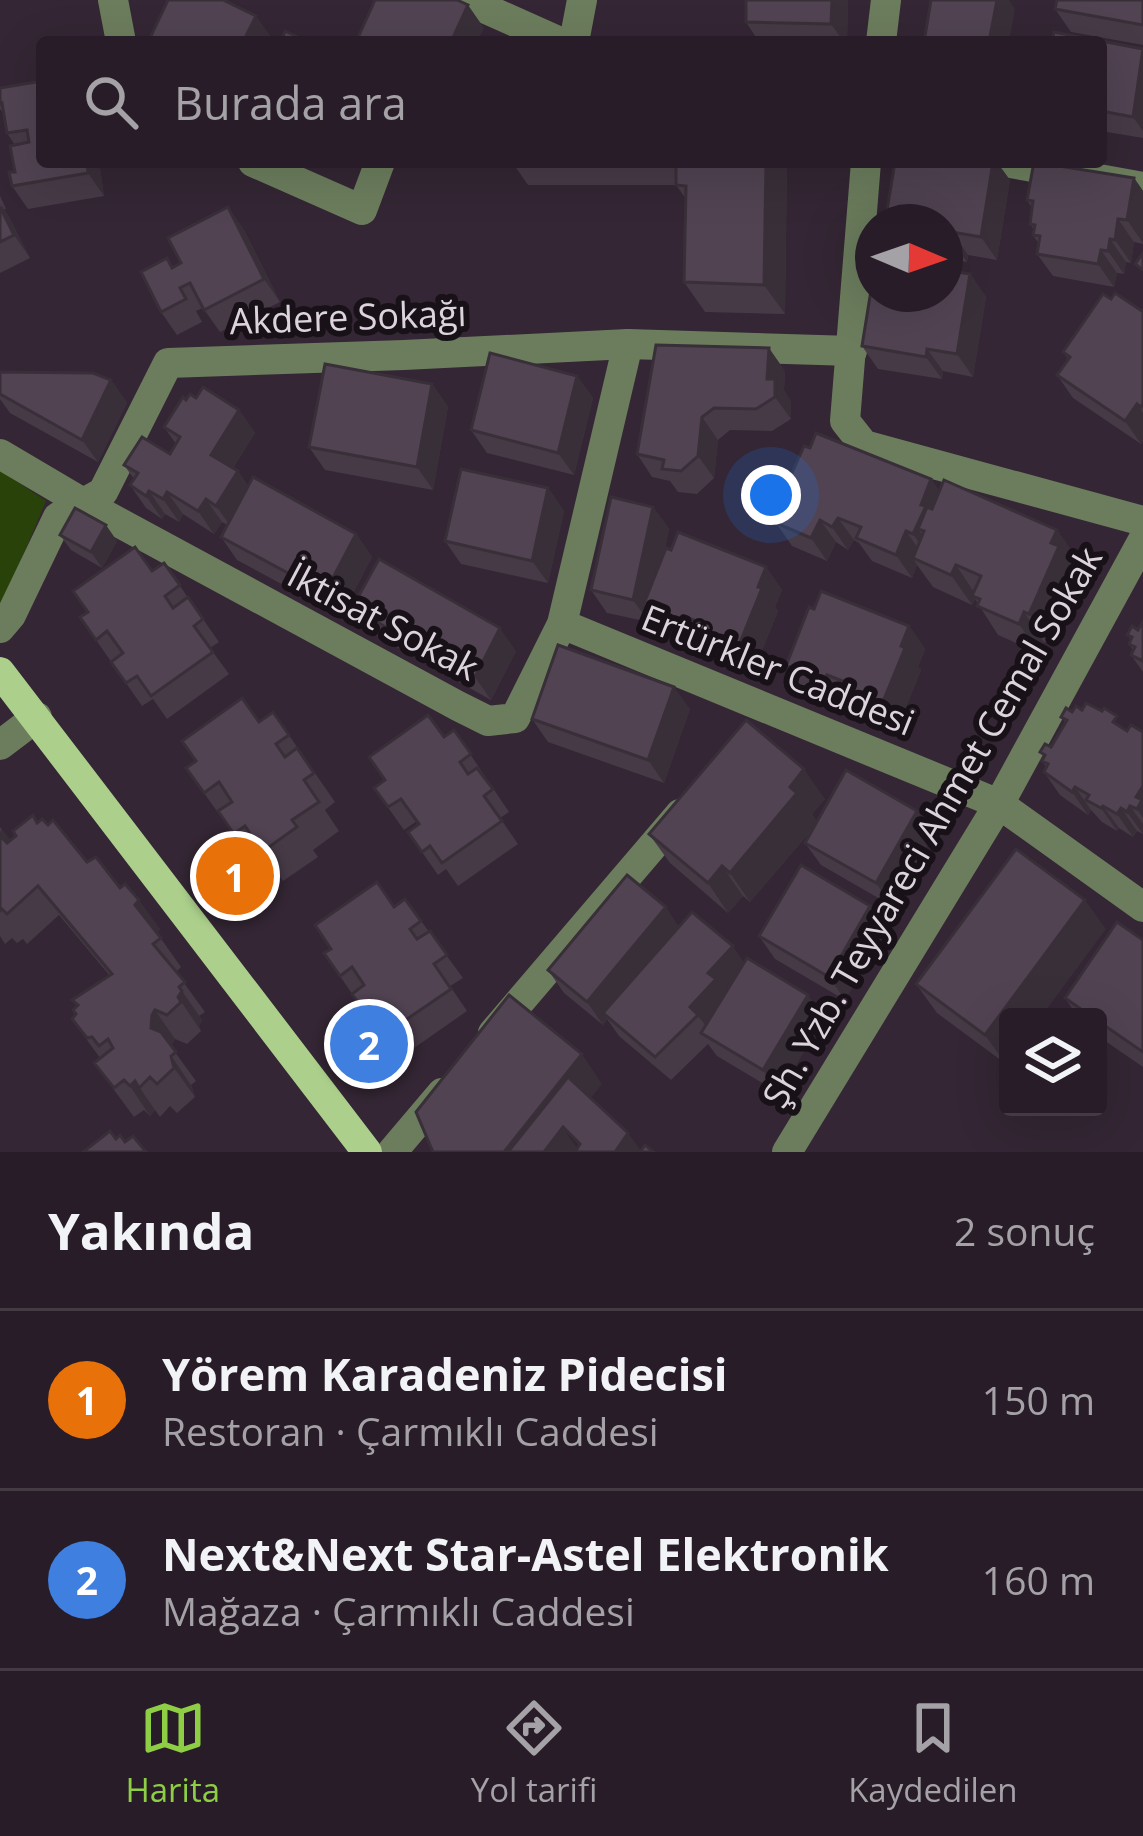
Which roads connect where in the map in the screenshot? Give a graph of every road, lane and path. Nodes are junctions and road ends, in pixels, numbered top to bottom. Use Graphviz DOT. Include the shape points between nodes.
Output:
graph roads {
  1 [pos="113,0"];
  2 [pos="466,0"];
  3 [pos="582,0"];
  4 [pos="886,0"];
  5 [pos="120,36"];
  6 [pos="547,36"];
  7 [pos="575,36"];
  8 [pos="882,36"];
  9 [pos="267,168"];
  10 [pos="378,168"];
  11 [pos="866,168"];
  12 [pos="1038,168"];
  13 [pos="1143,187"];
  14 [pos="628,344"];
  15 [pos="852,351"];
  16 [pos="0,454"];
  17 [pos="82,503"];
  18 [pos="1143,521"];
  19 [pos="1143,540"];
  20 [pos="562,624"];
  21 [pos="0,628"];
  22 [pos="0,672"];
  23 [pos="37,717"];
  24 [pos="0,745"];
  25 [pos="694,798"];
  26 [pos="999,804"];
  27 [pos="1143,907"];
  28 [pos="368,1152"];
  29 [pos="392,1152"];
  30 [pos="788,1152"];
  1 -- 5 [label="street"];
  2 -- 6 [label="street"];
  3 -- 7 [label="street"];
  4 -- 8 [label="street"];
  9 -- 10 [label="street" via="362,210"];
  11 -- 15 [label="street"];
  12 -- 13 [label="street"];
  14 -- 15 [label="street, Akdere Sokağı"];
  14 -- 17 [label="street, Akdere Sokağı" via="168,363 103,492"];
  14 -- 20 [label="street, İktisat Sokak"];
  15 -- 18 [label="street" via="845,421 864,445"];
  16 -- 17 [label="street, İktisat Sokak"];
  17 -- 20 [label="street, İktisat Sokak" via="488,721 515,718"];
  17 -- 21 [label="street, Akdere Sokağı" via="58,517"];
  19 -- 26 [label="street, Şh. Yzb. Teyyareci Ahmet Cemal Sokak"];
  20 -- 26 [label="street, Ertürkler Caddesi" via="762,718"];
  22 -- 23 [label="main road"];
  23 -- 24 [label="street"];
  23 -- 28 [label="main road"];
  25 -- 29 [label="street"];
  26 -- 27 [label="street, Ertürkler Caddesi"];
  26 -- 30 [label="street, Şh. Yzb. Teyyareci Ahmet Cemal Sokak"];
}
